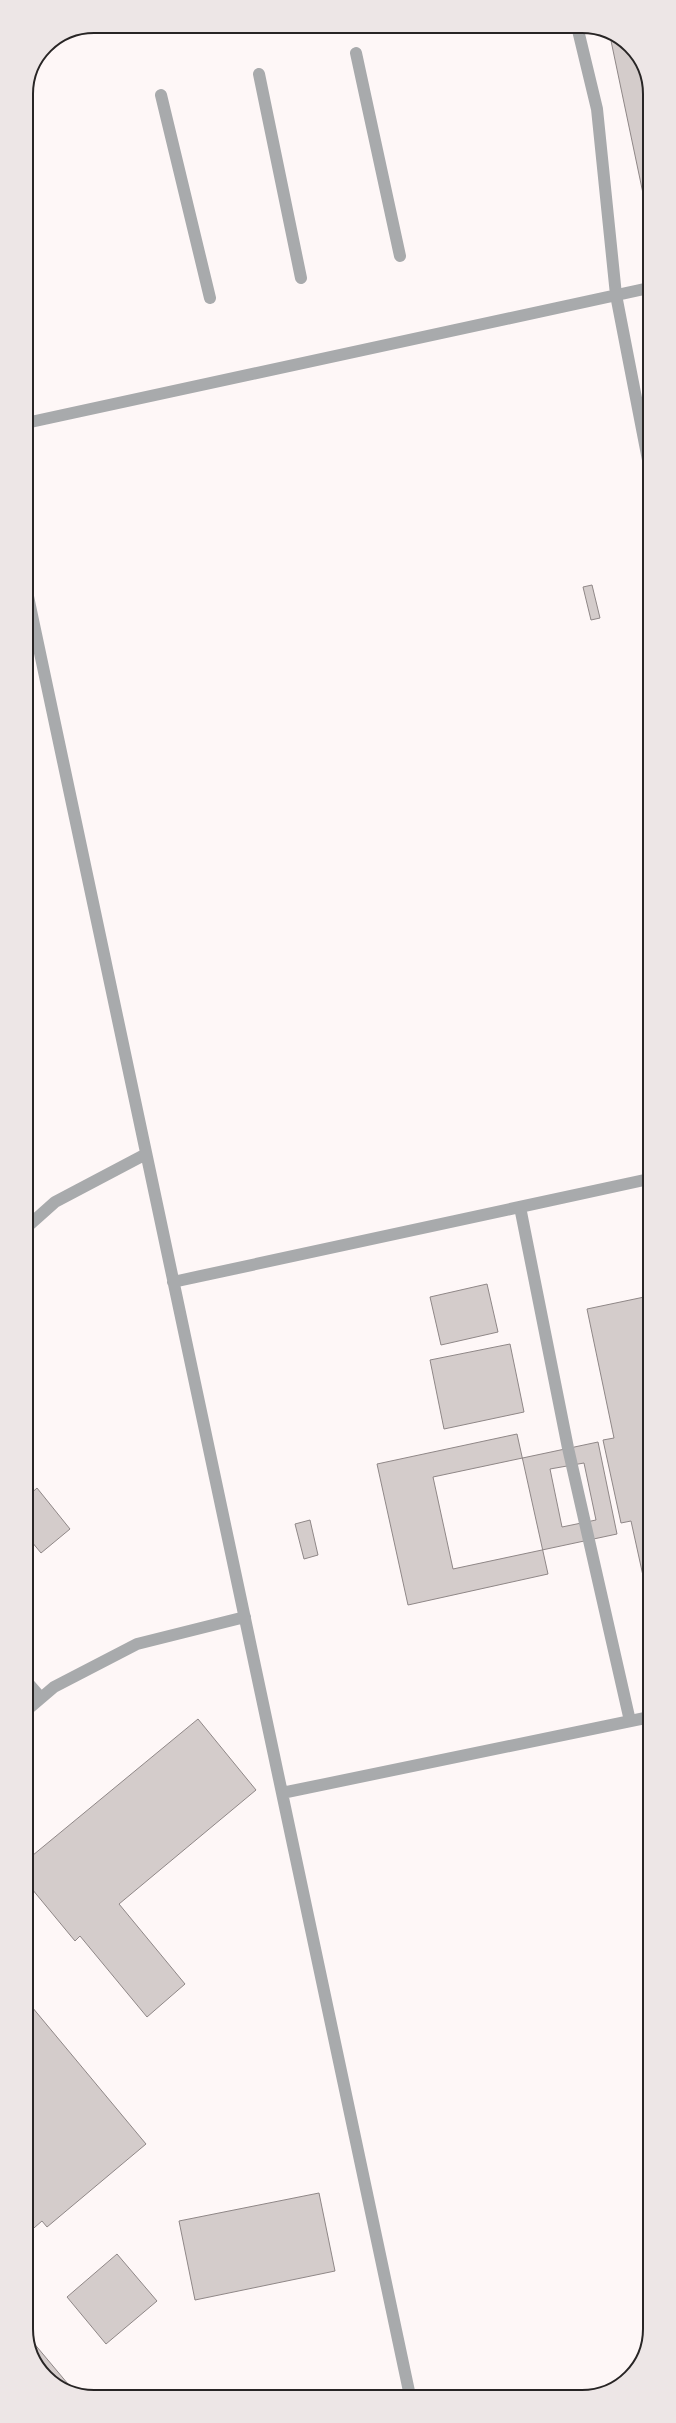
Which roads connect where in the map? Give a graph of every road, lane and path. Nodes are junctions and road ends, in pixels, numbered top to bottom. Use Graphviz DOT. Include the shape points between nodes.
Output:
graph roads {
  1 [pos="579,33"];
  2 [pos="356,53"];
  3 [pos="259,74"];
  4 [pos="161,95"];
  5 [pos="400,256"];
  6 [pos="301,278"];
  7 [pos="643,289"];
  8 [pos="616,295"];
  9 [pos="210,298"];
  10 [pos="33,421"];
  11 [pos="643,434"];
  12 [pos="33,620"];
  13 [pos="146,1154"];
  14 [pos="643,1180"];
  15 [pos="520,1207"];
  16 [pos="33,1222"];
  17 [pos="174,1282"];
  18 [pos="245,1617"];
  19 [pos="33,1689"];
  20 [pos="41,1698"];
  21 [pos="33,1705"];
  22 [pos="643,1718"];
  23 [pos="630,1721"];
  24 [pos="282,1793"];
  25 [pos="409,2390"];
  1 -- 8 [label="lane" via="597,108"];
  2 -- 5 [label="lane"];
  3 -- 6 [label="lane"];
  4 -- 9 [label="lane"];
  7 -- 8 [label="lane"];
  8 -- 10 [label="lane"];
  8 -- 11 [label="lane"];
  12 -- 13 [label="lane"];
  13 -- 16 [label="lane" via="55,1202"];
  13 -- 17 [label="lane"];
  14 -- 15 [label="lane"];
  15 -- 17 [label="lane"];
  15 -- 23 [label="lane" via="568,1448"];
  17 -- 18 [label="lane"];
  18 -- 20 [label="lane" via="137,1644 54,1687"];
  18 -- 24 [label="lane"];
  19 -- 20 [label="lane"];
  20 -- 21 [label="lane"];
  22 -- 23 [label="lane"];
  23 -- 24 [label="lane"];
  24 -- 25 [label="lane"];
}
